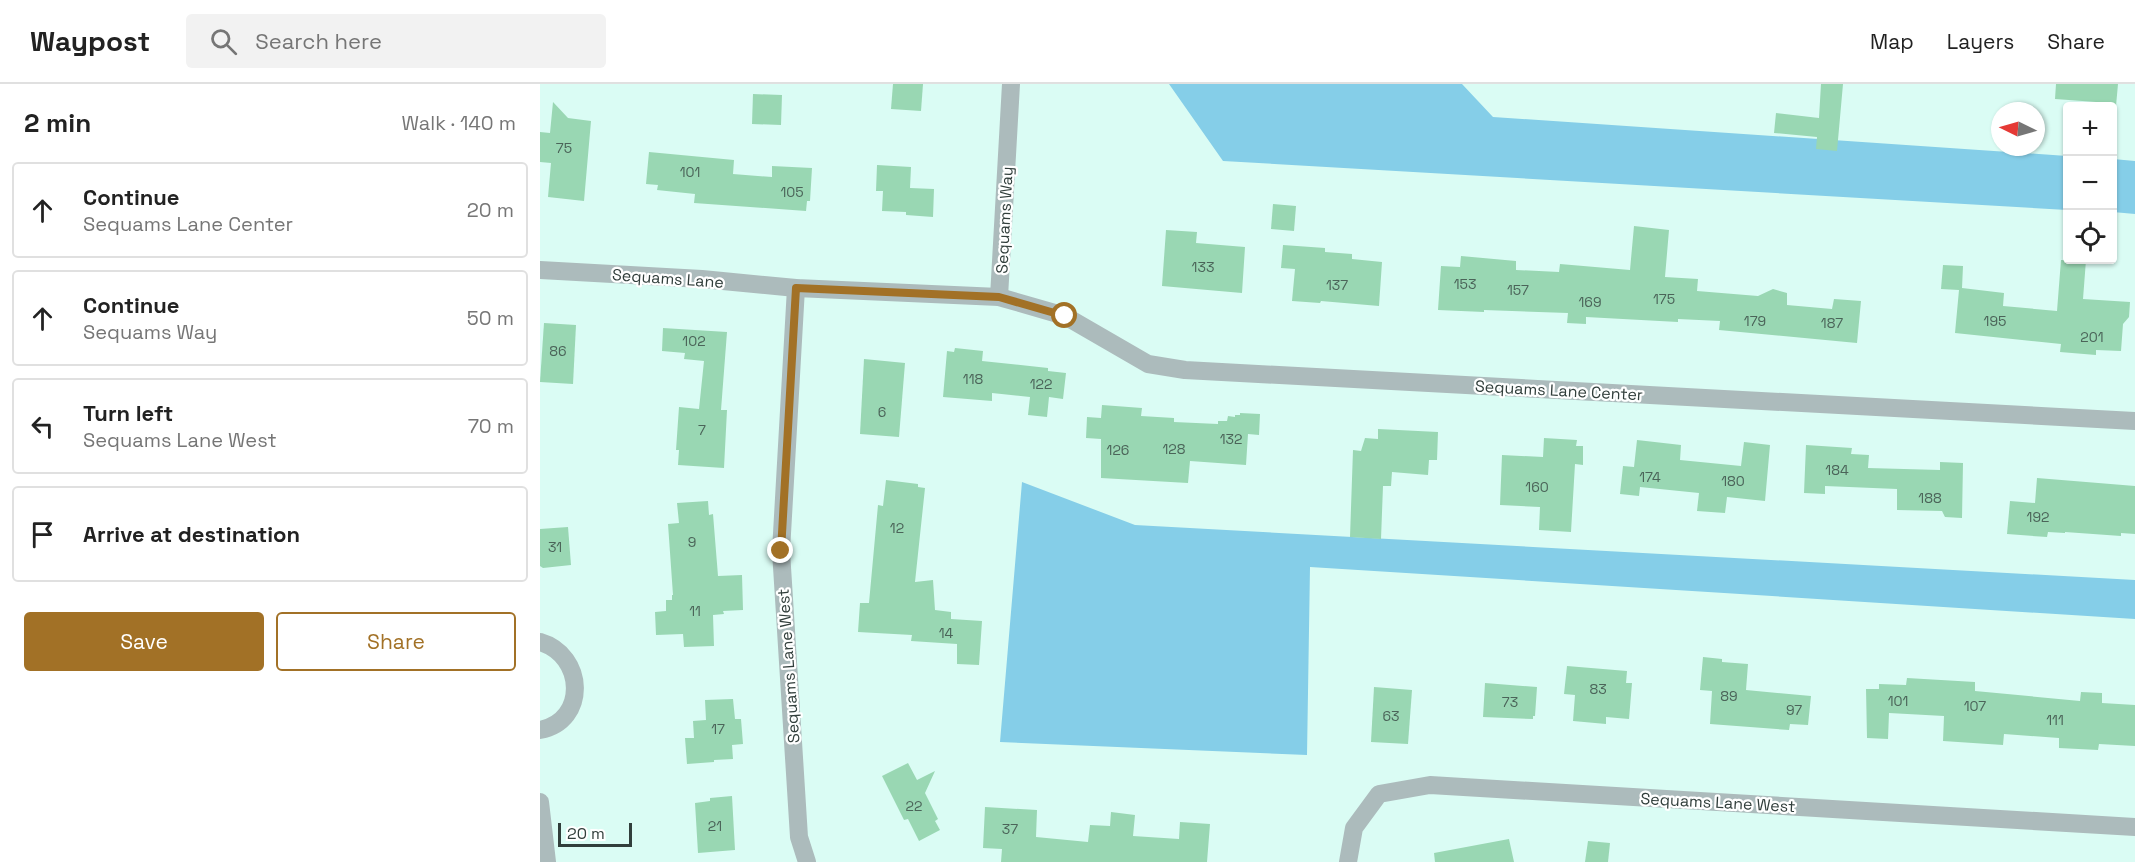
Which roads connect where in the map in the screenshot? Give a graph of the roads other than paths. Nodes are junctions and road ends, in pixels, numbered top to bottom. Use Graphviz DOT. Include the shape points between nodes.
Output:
graph roads {
  1 [pos="1011,84"];
  2 [pos="540,270"];
  3 [pos="796,288"];
  4 [pos="999,297"];
  5 [pos="2135,421"];
  6 [pos="540,642"];
  7 [pos="540,730"];
  8 [pos="540,802"];
  9 [pos="2135,827"];
  10 [pos="547,862"];
  11 [pos="807,862"];
  12 [pos="1348,862"];
  1 -- 4 [label="street, Sequams Way"];
  2 -- 3 [label="street, Sequams Lane"];
  3 -- 4 [label="street, Sequams Way"];
  3 -- 11 [label="street, Sequams Lane West" via="781,551 799,837"];
  4 -- 5 [label="street, Sequams Lane Center" via="1065,316 1148,364 1185,370"];
  6 -- 7 [label="street" via="562,654 575,680 575,695 569,709 559,721"];
  8 -- 10 [label="street"];
  9 -- 12 [label="street, Sequams Lane West" via="1430,785 1379,794 1354,828"];
}
